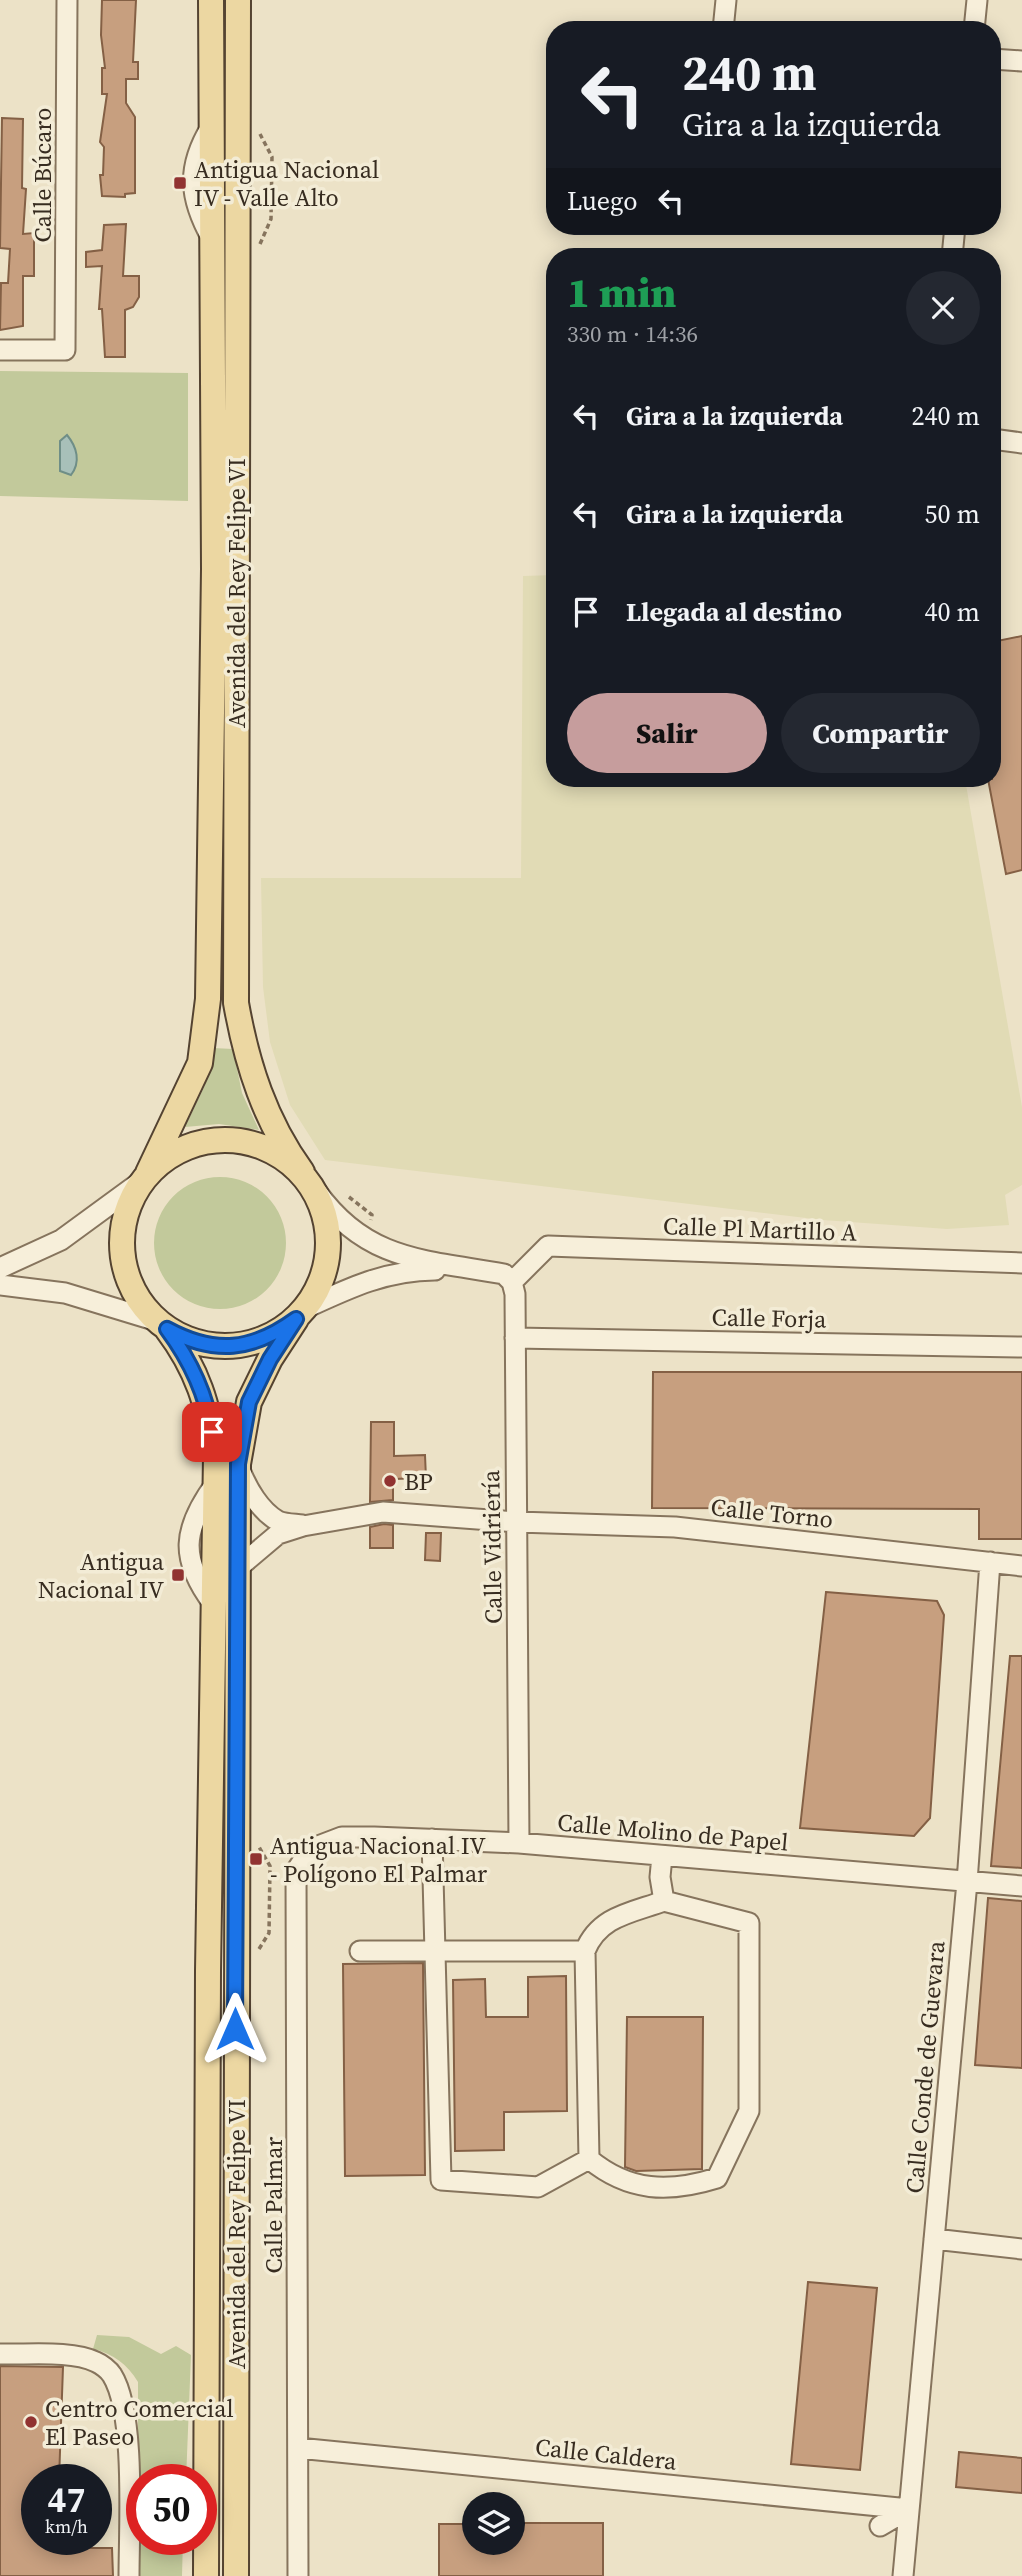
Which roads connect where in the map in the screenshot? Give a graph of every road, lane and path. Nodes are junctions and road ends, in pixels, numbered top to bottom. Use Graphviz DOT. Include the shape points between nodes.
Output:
graph roads {
  1 [pos="67,0"];
  2 [pos="211,0"];
  3 [pos="238,0"];
  4 [pos="726,0"];
  5 [pos="977,0"];
  6 [pos="724,21"];
  7 [pos="975,21"];
  8 [pos="1001,60"];
  9 [pos="1022,61"];
  10 [pos="257,128"];
  11 [pos="255,254"];
  12 [pos="0,350"];
  13 [pos="1001,440"];
  14 [pos="1022,443"];
  15 [pos="302,1172"];
  16 [pos="146,1177"];
  17 [pos="328,1191"];
  18 [pos="367,1241"];
  19 [pos="1022,1264"];
  20 [pos="0,1268"];
  21 [pos="485,1271"];
  22 [pos="512,1282"];
  23 [pos="0,1285"];
  24 [pos="301,1313"];
  25 [pos="162,1325"];
  26 [pos="515,1338"];
  27 [pos="1022,1347"];
  28 [pos="238,1464"];
  29 [pos="516,1522"];
  30 [pos="303,1526"];
  31 [pos="990,1562"];
  32 [pos="1022,1566"];
  33 [pos="239,1567"];
  34 [pos="432,1839"];
  35 [pos="519,1843"];
  36 [pos="321,1845"];
  37 [pos="662,1856"];
  38 [pos="967,1882"];
  39 [pos="1022,1886"];
  40 [pos="664,1901"];
  41 [pos="435,1949"];
  42 [pos="360,1951"];
  43 [pos="585,1951"];
  44 [pos="589,2159"];
  45 [pos="934,2239"];
  46 [pos="1022,2249"];
  47 [pos="0,2354"];
  48 [pos="298,2448"];
  49 [pos="909,2509"];
  50 [pos="880,2526"];
  51 [pos="130,2576"];
  52 [pos="206,2576"];
  53 [pos="236,2576"];
  54 [pos="298,2576"];
  55 [pos="903,2576"];
  1 -- 12 [label="street, Calle Búcaro" via="65,350"];
  2 -- 16 [label="main road, Avenida del Rey Felipe VI" via="214,569 208,999 200,1063"];
  3 -- 15 [label="main road, Avenida del Rey Felipe VI" via="236,1003 242,1038 266,1112"];
  4 -- 6 [label="street"];
  5 -- 7 [label="street"];
  8 -- 9 [label="street"];
  10 -- 11 [label="path" via="272,157 271,219"];
  13 -- 14 [label="street"];
  15 -- 16 [label="main road" via="275,1152 231,1140 208,1141 175,1152"];
  15 -- 17 [label="main road"];
  16 -- 20 [label="street" via="61,1240"];
  16 -- 25 [label="main road" via="128,1207 121,1238 125,1269 137,1298"];
  17 -- 18 [label="street" via="334,1216"];
  17 -- 18 [label="path" via="372,1215"];
  17 -- 24 [label="main road" via="327,1264 319,1287"];
  18 -- 21 [label="street" via="419,1259"];
  19 -- 22 [label="street, Calle Pl Martillo A" via="548,1246"];
  21 -- 22 [label="street" via="504,1274"];
  21 -- 24 [label="street" via="416,1270 376,1277"];
  22 -- 26 [label="street, Calle Vidriería"];
  23 -- 25 [label="street" via="65,1293"];
  24 -- 25 [label="main road" via="278,1333 233,1347 187,1340"];
  24 -- 28 [label="main road, Avenida del Rey Felipe VI" via="270,1359 249,1402"];
  25 -- 52 [label="main road, Avenida del Rey Felipe VI" via="184,1351 208,1407 216,1456"];
  26 -- 27 [label="street, Calle Forja"];
  26 -- 29 [label="street, Calle Vidriería"];
  28 -- 30 [label="street" via="245,1484 262,1507 279,1521"];
  28 -- 33 [label="main road, Avenida del Rey Felipe VI"];
  29 -- 30 [label="street, Calle Torno" via="383,1512"];
  29 -- 31 [label="street, Calle Torno" via="675,1527"];
  29 -- 35 [label="street, Calle Vidriería"];
  30 -- 33 [label="street, Calle Torno" via="278,1534"];
  31 -- 32 [label="street, Calle Torno"];
  31 -- 38 [label="street, Calle Conde de Guevara"];
  33 -- 53 [label="main road, Avenida del Rey Felipe VI"];
  34 -- 35 [label="street, Calle Molino de Papel"];
  34 -- 36 [label="street, Calle Molino de Papel" via="342,1837"];
  34 -- 41 [label="street"];
  35 -- 37 [label="street, Calle Molino de Papel"];
  36 -- 48 [label="street, Calle Palmar" via="296,1871"];
  37 -- 38 [label="street, Calle Molino de Papel"];
  37 -- 40 [label="street"];
  38 -- 39 [label="street, Calle Molino de Papel"];
  38 -- 45 [label="street, Calle Conde de Guevara"];
  40 -- 43 [label="street" via="602,1923"];
  40 -- 44 [label="street" via="749,1923 749,2112 717,2178 697,2184 654,2189 608,2175"];
  41 -- 42 [label="street"];
  41 -- 43 [label="street"];
  41 -- 44 [label="street" via="441,2180 538,2187"];
  43 -- 44 [label="street"];
  45 -- 46 [label="street"];
  45 -- 49 [label="street, Calle Conde de Guevara"];
  47 -- 51 [label="street" via="77,2357 95,2361 111,2372 127,2421"];
  48 -- 49 [label="street, Calle Caldera"];
  48 -- 54 [label="street, Calle Palmar"];
  49 -- 50 [label="street"];
  49 -- 55 [label="street, Calle Conde de Guevara"];
}
